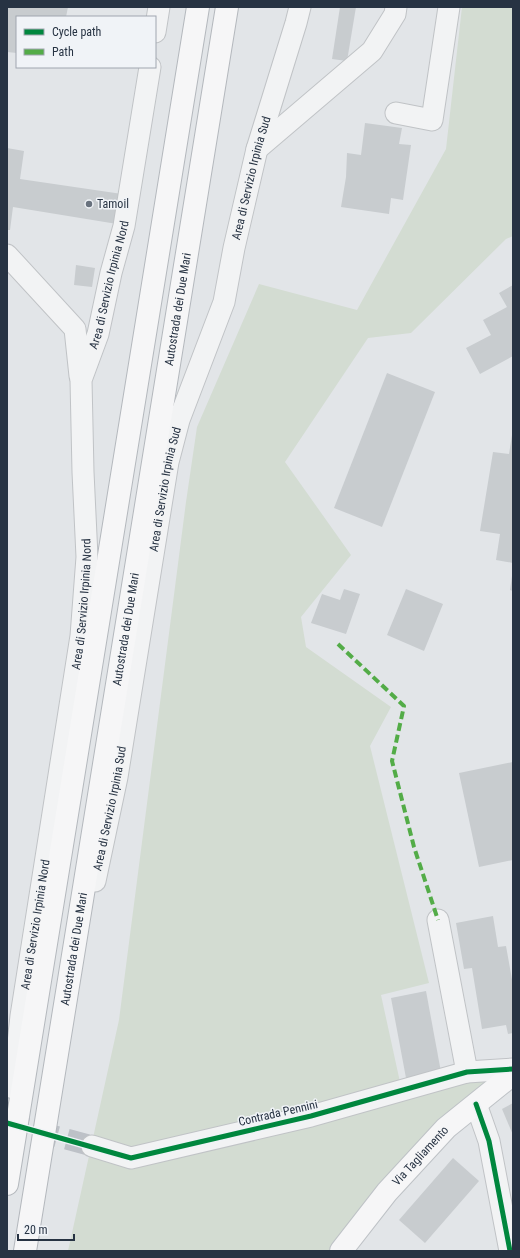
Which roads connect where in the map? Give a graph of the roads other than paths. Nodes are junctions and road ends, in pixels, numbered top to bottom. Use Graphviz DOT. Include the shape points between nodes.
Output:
graph roads {
  1 [pos="159,7"];
  2 [pos="198,7"];
  3 [pos="227,7"];
  4 [pos="300,7"];
  5 [pos="396,7"];
  6 [pos="449,7"];
  7 [pos="156,26"];
  8 [pos="150,68"];
  9 [pos="396,113"];
  10 [pos="257,149"];
  11 [pos="7,255"];
  12 [pos="80,380"];
  13 [pos="438,920"];
  14 [pos="513,1069"];
  15 [pos="467,1072"];
  16 [pos="513,1074"];
  17 [pos="53,1078"];
  18 [pos="476,1104"];
  19 [pos="7,1144"];
  20 [pos="92,1146"];
  21 [pos="7,1184"];
  22 [pos="25,1251"];
  23 [pos="341,1251"];
  24 [pos="510,1251"];
  1 -- 7 [label="street"];
  2 -- 21 [label="main road"];
  3 -- 17 [label="main road, Autostrada dei Due Mari"];
  4 -- 10 [label="street, Area di Servizio Irpinia Sud"];
  5 -- 10 [label="street" via="395,14 372,51"];
  6 -- 9 [label="street" via="432,120"];
  8 -- 12 [label="street, Area di Servizio Irpinia Nord" via="124,226 98,334"];
  10 -- 17 [label="street, Area di Servizio Irpinia Sud" via="224,302 179,420 168,462 117,777"];
  11 -- 12 [label="street" via="75,329"];
  12 -- 19 [label="street, Area di Servizio Irpinia Nord" via="87,557 81,636 21,1016"];
  13 -- 15 [label="street"];
  14 -- 15 [label="street"];
  15 -- 20 [label="street, Contrada Pennini" via="311,1116 131,1158"];
  16 -- 18 [label="main road, Via Tagliamento"];
  17 -- 22 [label="main road, Autostrada dei Due Mari"];
  18 -- 23 [label="main road, Via Tagliamento" via="446,1128 387,1192"];
  18 -- 24 [label="street" via="489,1141"];
}
